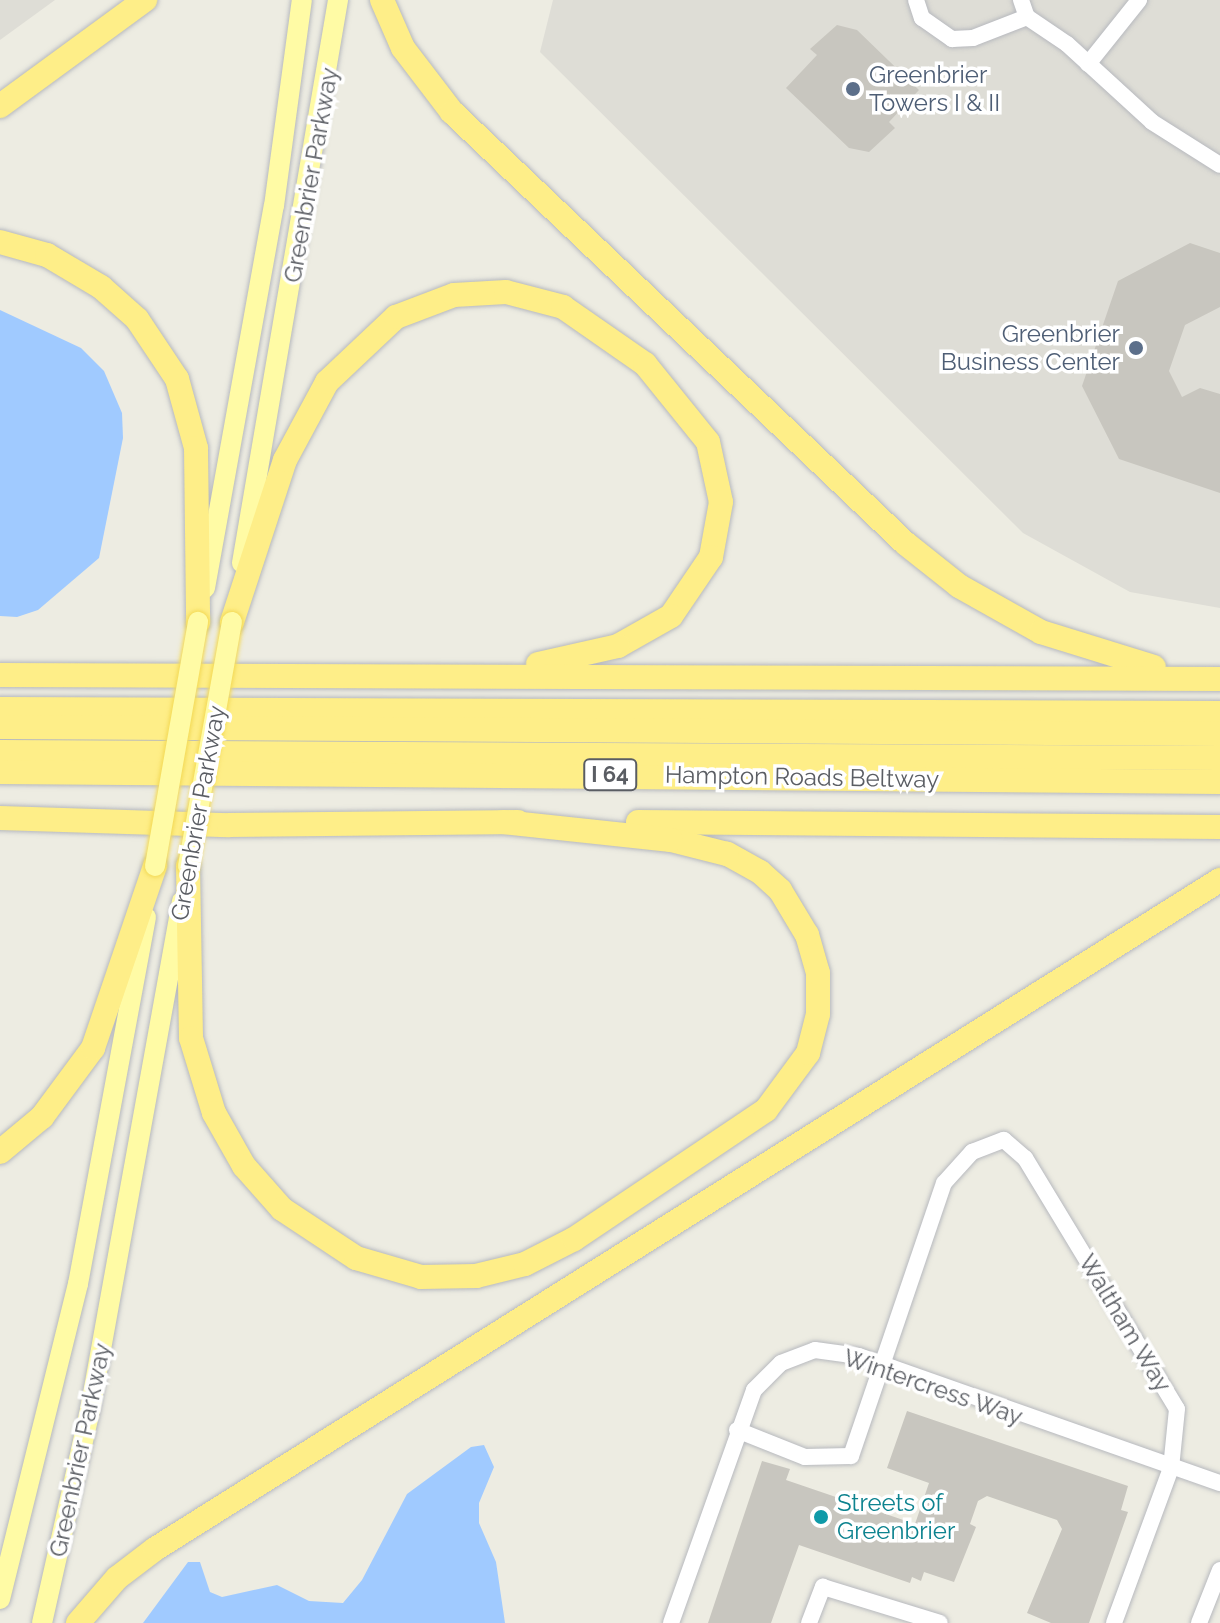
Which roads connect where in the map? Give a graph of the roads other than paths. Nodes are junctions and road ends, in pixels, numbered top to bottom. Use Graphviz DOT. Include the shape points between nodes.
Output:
graph roads {
  1 [pos="145,0"];
  2 [pos="302,0"];
  3 [pos="338,0"];
  4 [pos="382,0"];
  5 [pos="916,0"];
  6 [pos="1021,0"];
  7 [pos="1139,0"];
  8 [pos="1027,17"];
  9 [pos="1088,64"];
  10 [pos="0,106"];
  11 [pos="1220,165"];
  12 [pos="0,242"];
  13 [pos="198,622"];
  14 [pos="232,622"];
  15 [pos="493,674"];
  16 [pos="0,675"];
  17 [pos="1220,677"];
  18 [pos="0,709"];
  19 [pos="1220,713"];
  20 [pos="0,727"];
  21 [pos="1220,734"];
  22 [pos="0,752"];
  23 [pos="1220,758"];
  24 [pos="0,772"];
  25 [pos="1220,782"];
  26 [pos="0,820"];
  27 [pos="503,822"];
  28 [pos="1220,827"];
  29 [pos="155,866"];
  30 [pos="188,866"];
  31 [pos="1220,880"];
  32 [pos="0,1152"];
  33 [pos="886,1366"];
  34 [pos="737,1430"];
  35 [pos="1171,1468"];
  36 [pos="1220,1483"];
  37 [pos="1220,1570"];
  38 [pos="0,1599"];
  39 [pos="42,1623"];
  40 [pos="78,1623"];
  41 [pos="671,1623"];
  42 [pos="809,1623"];
  43 [pos="940,1623"];
  44 [pos="1114,1623"];
  45 [pos="1199,1623"];
  1 -- 10 [label="highway"];
  2 -- 13 [label="main road, Greenbrier Parkway" via="274,206"];
  3 -- 14 [label="main road, Greenbrier Parkway"];
  4 -- 17 [label="highway" via="403,48 452,112 934,568 997,609 1072,645 1145,666"];
  5 -- 8 [label="street" via="922,18 952,39 973,38"];
  6 -- 8 [label="street"];
  7 -- 9 [label="street"];
  8 -- 9 [label="street"];
  9 -- 11 [label="street" via="1152,122"];
  12 -- 13 [label="highway" via="47,255 101,287 137,319 177,379 196,448"];
  13 -- 29 [label="main road, Greenbrier Parkway, bridge"];
  14 -- 15 [label="highway" via="297,431 352,354 396,317 436,299 473,292 537,297 613,337 683,404 714,456 719,521 695,587 659,626 618,646"];
  14 -- 30 [label="main road, Greenbrier Parkway, bridge"];
  15 -- 16 [label="highway"];
  15 -- 17 [label="highway"];
  18 -- 19 [label="highway"];
  20 -- 21 [label="highway"];
  22 -- 23 [label="highway"];
  24 -- 25 [label="highway, Hampton Roads Beltway / I 64"];
  26 -- 27 [label="highway" via="229,825"];
  27 -- 28 [label="highway"];
  27 -- 30 [label="highway" via="671,840 727,854 760,872 780,890 807,935 818,973 818,1014 808,1053 766,1110 574,1239 525,1264 476,1276 421,1277 356,1258 282,1209 244,1166 214,1113 191,1038"];
  29 -- 32 [label="highway" via="93,1048 42,1117"];
  29 -- 38 [label="main road, Greenbrier Parkway" via="78,1284"];
  30 -- 39 [label="main road, Greenbrier Parkway" via="93,1394"];
  31 -- 40 [label="highway" via="155,1549 117,1578"];
  33 -- 34 [label="street, Wintercress Way" via="815,1350 781,1363 754,1390"];
  33 -- 34 [label="street" via="851,1456 805,1457"];
  33 -- 35 [label="street, Wintercress Way"];
  33 -- 35 [label="street, Waltham Way" via="944,1183 957,1163 996,1139 1025,1158 1177,1409"];
  34 -- 41 [label="street, Wintercress Way"];
  35 -- 36 [label="street, Wintercress Way"];
  35 -- 44 [label="street, Waltham Way"];
  37 -- 45 [label="street"];
  42 -- 43 [label="street" via="823,1587"];
}
